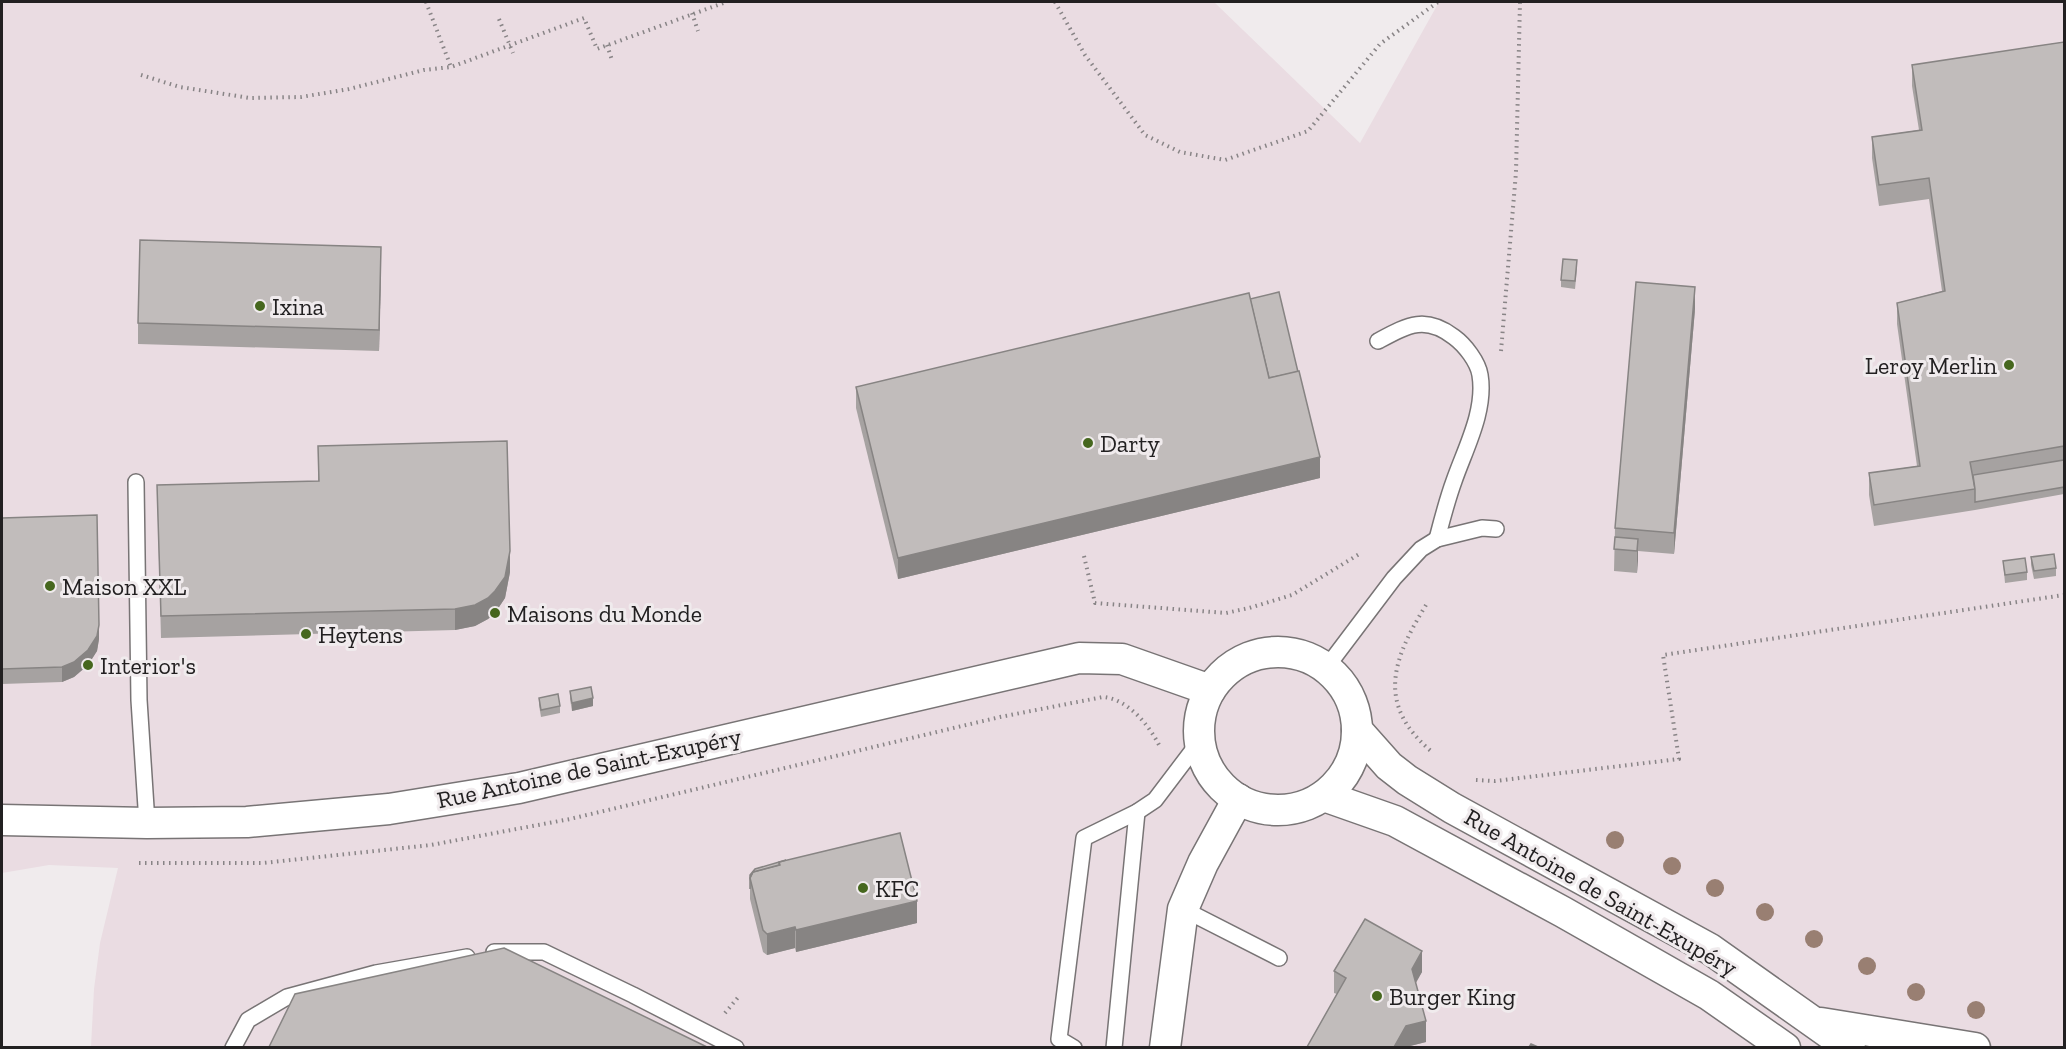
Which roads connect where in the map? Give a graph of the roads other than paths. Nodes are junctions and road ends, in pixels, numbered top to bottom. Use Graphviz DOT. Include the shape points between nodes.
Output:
graph roads {
  1 [pos="1378,340"];
  2 [pos="136,482"];
  3 [pos="1496,529"];
  4 [pos="1437,539"];
  5 [pos="1326,668"];
  6 [pos="1210,690"];
  7 [pos="1357,730"];
  8 [pos="1199,742"];
  9 [pos="1324,796"];
  10 [pos="1238,799"];
  11 [pos="1137,812"];
  12 [pos="2,820"];
  13 [pos="147,823"];
  14 [pos="1183,909"];
  15 [pos="1279,958"];
  16 [pos="1814,1022"];
  17 [pos="233,1047"];
  18 [pos="736,1047"];
  19 [pos="1074,1047"];
  20 [pos="1114,1047"];
  21 [pos="1165,1047"];
  22 [pos="1785,1047"];
  23 [pos="1850,1047"];
  24 [pos="1975,1047"];
  1 -- 4 [label="lane" via="1418,324 1437,325 1457,339 1480,372 1481,389 1470,439"];
  2 -- 13 [label="lane" via="139,700"];
  3 -- 4 [label="lane" via="1482,528"];
  4 -- 5 [label="lane" via="1421,549 1394,578"];
  5 -- 6 [label="street" via="1307,657 1263,653 1224,672"];
  5 -- 7 [label="street" via="1354,706"];
  6 -- 8 [label="street" via="1198,724"];
  6 -- 13 [label="street, Rue Antoine de Saint-Exupéry" via="1122,659 1079,657 519,788 389,809 247,822"];
  7 -- 9 [label="street" via="1349,767"];
  7 -- 16 [label="street, Rue Antoine de Saint-Exupéry" via="1389,766 1415,785 1710,948"];
  8 -- 10 [label="street" via="1206,765 1219,785"];
  8 -- 11 [label="lane" via="1155,800"];
  9 -- 10 [label="street" via="1291,809 1272,810"];
  9 -- 22 [label="street, Rue Antoine de Saint-Exupéry" via="1395,820 1709,995"];
  10 -- 14 [label="street"];
  11 -- 19 [label="lane" via="1084,838 1059,1039"];
  11 -- 20 [label="lane"];
  12 -- 13 [label="street, Rue Antoine de Saint-Exupéry"];
  14 -- 15 [label="lane"];
  14 -- 21 [label="street"];
  16 -- 23 [label="street, Rue Antoine de Saint-Exupéry"];
  16 -- 24 [label="street"];
  17 -- 18 [label="lane" via="248,1020 287,997 376,973 493,952 544,952"];
}
